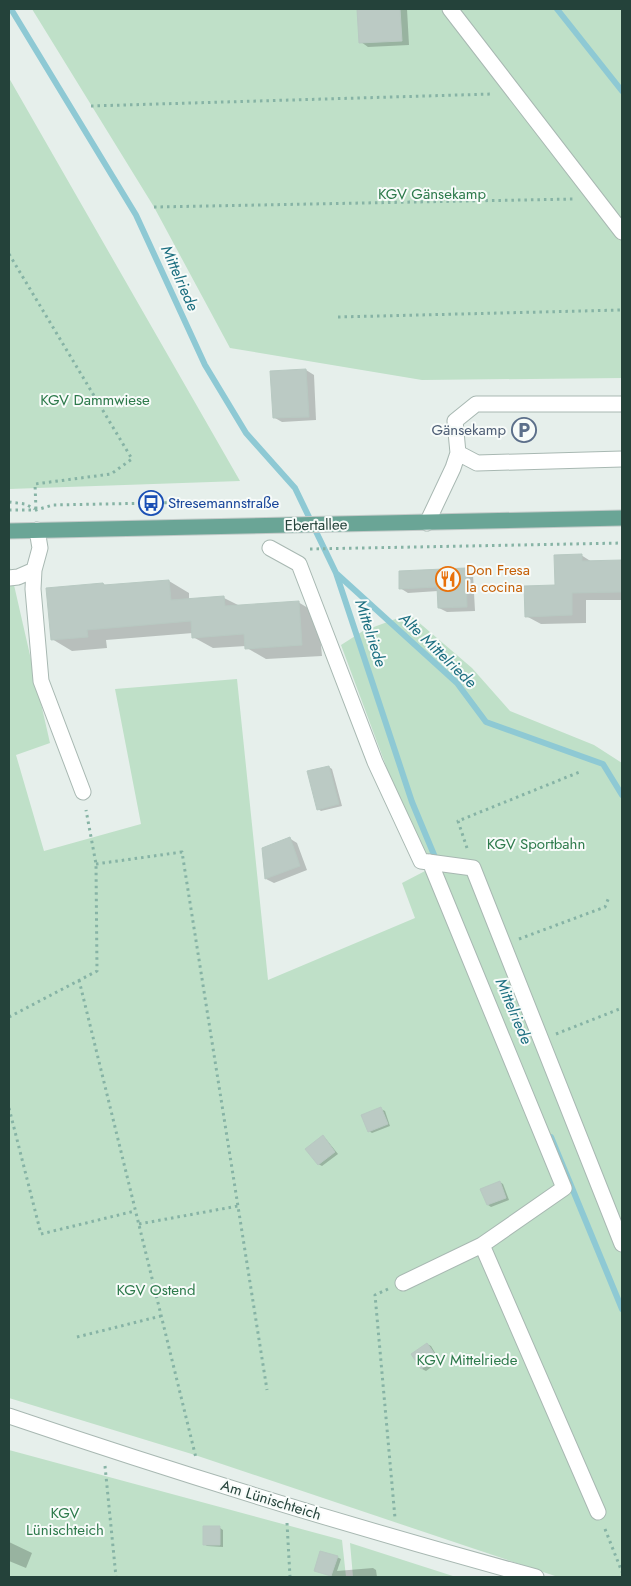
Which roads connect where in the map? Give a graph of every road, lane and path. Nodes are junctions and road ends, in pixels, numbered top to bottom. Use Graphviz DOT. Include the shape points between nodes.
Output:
graph roads {
  1 [pos="450,9"];
  2 [pos="516,94"];
  3 [pos="91,106"];
  4 [pos="596,198"];
  5 [pos="154,207"];
  6 [pos="622,232"];
  7 [pos="9,254"];
  8 [pos="622,310"];
  9 [pos="338,317"];
  10 [pos="622,404"];
  11 [pos="458,453"];
  12 [pos="622,459"];
  13 [pos="9,502"];
  14 [pos="232,508"];
  15 [pos="9,510"];
  16 [pos="36,510"];
  17 [pos="622,518"];
  18 [pos="427,523"];
  19 [pos="37,530"];
  20 [pos="9,531"];
  21 [pos="622,543"];
  22 [pos="270,548"];
  23 [pos="313,549"];
  24 [pos="34,570"];
  25 [pos="9,578"];
  26 [pos="582,771"];
  27 [pos="83,792"];
  28 [pos="430,862"];
  29 [pos="96,864"];
  30 [pos="473,868"];
  31 [pos="609,898"];
  32 [pos="504,945"];
  33 [pos="79,980"];
  34 [pos="622,1008"];
  35 [pos="9,1017"];
  36 [pos="542,1040"];
  37 [pos="9,1108"];
  38 [pos="238,1206"];
  39 [pos="135,1211"];
  40 [pos="139,1224"];
  41 [pos="482,1244"];
  42 [pos="622,1244"];
  43 [pos="403,1283"];
  44 [pos="161,1316"];
  45 [pos="77,1337"];
  46 [pos="267,1390"];
  47 [pos="9,1416"];
  48 [pos="104,1448"];
  49 [pos="201,1479"];
  50 [pos="286,1504"];
  51 [pos="598,1512"];
  52 [pos="396,1539"];
  53 [pos="622,1572"];
  54 [pos="116,1577"];
  55 [pos="290,1577"];
  56 [pos="536,1577"];
  1 -- 2 [label="street"];
  2 -- 3 [label="path"];
  2 -- 4 [label="street"];
  4 -- 5 [label="path"];
  4 -- 6 [label="street"];
  7 -- 16 [label="path" via="132,459 110,474 36,484"];
  8 -- 9 [label="path"];
  10 -- 11 [label="street" via="476,404 455,421"];
  11 -- 12 [label="street" via="478,463"];
  11 -- 18 [label="street"];
  13 -- 16 [label="path" via="25,504"];
  14 -- 16 [label="path" via="205,502 53,505"];
  15 -- 16 [label="path"];
  16 -- 19 [label="path"];
  17 -- 18 [label="main road, Ebertallee"];
  18 -- 19 [label="main road, Ebertallee"];
  19 -- 20 [label="main road, Ebertallee"];
  19 -- 24 [label="street" via="40,548"];
  21 -- 23 [label="path"];
  22 -- 28 [label="street" via="299,564 375,762 421,861"];
  24 -- 25 [label="street"];
  24 -- 27 [label="street" via="41,681"];
  26 -- 30 [label="path" via="458,821"];
  27 -- 29 [label="path"];
  28 -- 30 [label="street"];
  28 -- 41 [label="street" via="564,1188"];
  29 -- 33 [label="path" via="97,971"];
  29 -- 38 [label="path" via="182,852"];
  30 -- 32 [label="street"];
  31 -- 32 [label="path" via="605,907"];
  32 -- 36 [label="street"];
  33 -- 35 [label="path"];
  33 -- 39 [label="path"];
  34 -- 36 [label="path"];
  36 -- 42 [label="street"];
  37 -- 39 [label="path" via="40,1234"];
  38 -- 40 [label="path"];
  38 -- 46 [label="path"];
  39 -- 40 [label="path"];
  40 -- 44 [label="path"];
  41 -- 43 [label="street"];
  41 -- 51 [label="street"];
  43 -- 52 [label="path" via="375,1295"];
  44 -- 45 [label="path"];
  44 -- 49 [label="path"];
  47 -- 48 [label="street, Am Lünischteich"];
  48 -- 49 [label="street, Am Lünischteich"];
  48 -- 54 [label="path"];
  49 -- 50 [label="street, Am Lünischteich"];
  50 -- 52 [label="street, Am Lünischteich"];
  50 -- 55 [label="path"];
  51 -- 53 [label="path"];
  52 -- 56 [label="street, Am Lünischteich"];
}
